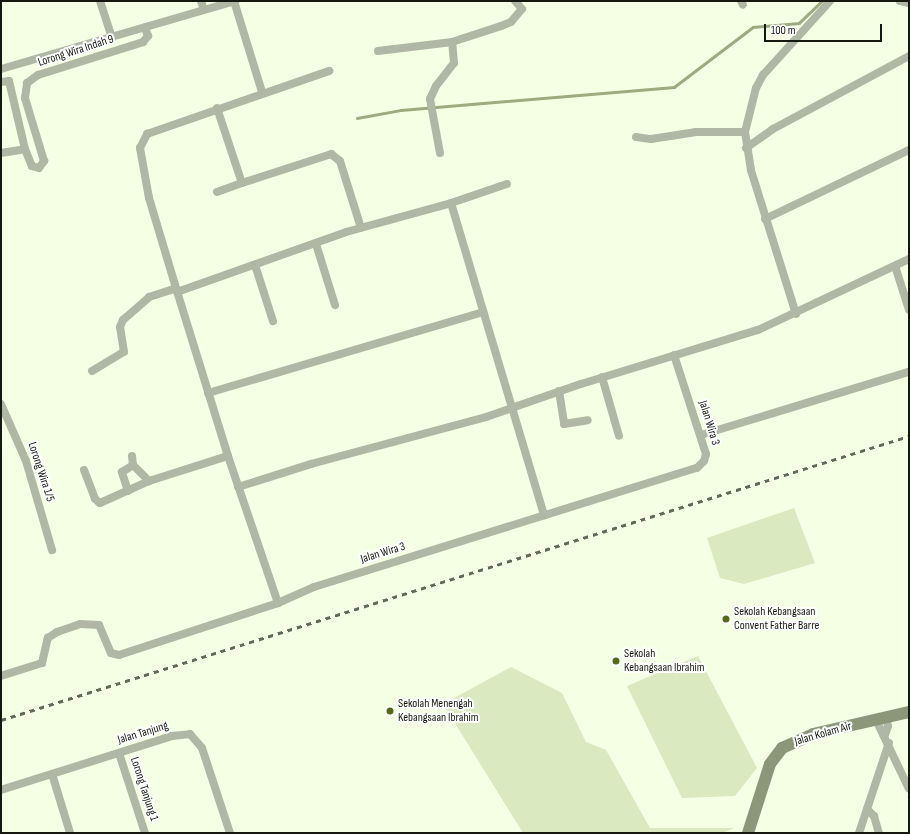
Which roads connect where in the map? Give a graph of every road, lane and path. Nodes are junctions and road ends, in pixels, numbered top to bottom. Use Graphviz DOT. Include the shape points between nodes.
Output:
graph roads {
  1 [pos="100,1"];
  2 [pos="201,1"];
  3 [pos="235,1"];
  4 [pos="515,1"];
  5 [pos="830,1"];
  6 [pos="900,1"];
  7 [pos="909,3"];
  8 [pos="204,10"];
  9 [pos="145,28"];
  10 [pos="112,38"];
  11 [pos="452,42"];
  12 [pos="378,51"];
  13 [pos="909,56"];
  14 [pos="4,69"];
  15 [pos="329,71"];
  16 [pos="5,81"];
  17 [pos="262,92"];
  18 [pos="217,108"];
  19 [pos="745,132"];
  20 [pos="636,137"];
  21 [pos="746,148"];
  22 [pos="25,149"];
  23 [pos="909,150"];
  24 [pos="1,153"];
  25 [pos="440,153"];
  26 [pos="242,183"];
  27 [pos="507,184"];
  28 [pos="216,192"];
  29 [pos="451,203"];
  30 [pos="766,219"];
  31 [pos="361,228"];
  32 [pos="316,244"];
  33 [pos="909,259"];
  34 [pos="255,265"];
  35 [pos="895,266"];
  36 [pos="176,290"];
  37 [pos="335,305"];
  38 [pos="909,310"];
  39 [pos="483,312"];
  40 [pos="796,314"];
  41 [pos="272,320"];
  42 [pos="674,355"];
  43 [pos="92,371"];
  44 [pos="909,372"];
  45 [pos="602,377"];
  46 [pos="559,391"];
  47 [pos="208,392"];
  48 [pos="1,404"];
  49 [pos="513,408"];
  50 [pos="588,420"];
  51 [pos="700,435"];
  52 [pos="619,436"];
  53 [pos="132,456"];
  54 [pos="228,456"];
  55 [pos="133,465"];
  56 [pos="84,470"];
  57 [pos="149,481"];
  58 [pos="238,487"];
  59 [pos="128,491"];
  60 [pos="544,515"];
  61 [pos="52,550"];
  62 [pos="278,603"];
  63 [pos="1,676"];
  64 [pos="909,712"];
  65 [pos="881,719"];
  66 [pos="889,743"];
  67 [pos="119,753"];
  68 [pos="52,774"];
  69 [pos="909,789"];
  70 [pos="1,790"];
  71 [pos="867,809"];
  72 [pos="70,833"];
  73 [pos="145,833"];
  74 [pos="230,833"];
  75 [pos="748,833"];
  76 [pos="859,833"];
  77 [pos="879,833"];
  1 -- 10 [label="street"];
  2 -- 8 [label="street"];
  3 -- 8 [label="street"];
  3 -- 17 [label="street"];
  4 -- 11 [label="street" via="522,9 510,22"];
  5 -- 19 [label="street" via="763,75 756,88"];
  6 -- 7 [label="street"];
  8 -- 9 [label="street"];
  9 -- 10 [label="street"];
  9 -- 22 [label="street, Lorong Wira Indah 9" via="148,36 143,42 38,75 27,83 25,98 44,157 42,166 32,166"];
  10 -- 14 [label="street"];
  11 -- 12 [label="street"];
  11 -- 25 [label="street" via="454,63 433,91 431,108"];
  13 -- 21 [label="street" via="773,129"];
  14 -- 16 [label="street, Lorong Wira Indah 9"];
  15 -- 17 [label="street"];
  16 -- 22 [label="street, Lorong Wira Indah 9"];
  17 -- 18 [label="street"];
  18 -- 26 [label="street"];
  18 -- 36 [label="street" via="147,134 141,143 145,182"];
  19 -- 20 [label="street" via="696,132 651,139"];
  19 -- 21 [label="street"];
  21 -- 30 [label="street"];
  22 -- 24 [label="street"];
  23 -- 30 [label="street"];
  26 -- 28 [label="street"];
  26 -- 31 [label="street" via="331,154 340,161"];
  27 -- 29 [label="street"];
  29 -- 31 [label="street"];
  29 -- 39 [label="street"];
  30 -- 40 [label="street"];
  31 -- 32 [label="street"];
  32 -- 34 [label="street"];
  32 -- 37 [label="street"];
  33 -- 35 [label="street"];
  34 -- 36 [label="street"];
  34 -- 41 [label="street"];
  35 -- 38 [label="street"];
  35 -- 40 [label="street"];
  36 -- 43 [label="street" via="149,297 123,320 120,327 124,352"];
  36 -- 47 [label="street"];
  39 -- 47 [label="street"];
  39 -- 49 [label="street"];
  40 -- 42 [label="street" via="758,330"];
  42 -- 45 [label="street"];
  42 -- 51 [label="street, Jalan Wira 3"];
  44 -- 51 [label="street"];
  45 -- 46 [label="street"];
  45 -- 52 [label="street"];
  46 -- 49 [label="street"];
  46 -- 50 [label="street" via="564,424"];
  47 -- 54 [label="street"];
  48 -- 61 [label="street, Lorong Wira 1/5" via="28,465"];
  49 -- 58 [label="street"];
  49 -- 60 [label="street"];
  51 -- 60 [label="street, Jalan Wira 3" via="706,458 697,468"];
  53 -- 55 [label="street"];
  54 -- 57 [label="street"];
  54 -- 58 [label="street"];
  55 -- 57 [label="street"];
  55 -- 59 [label="street" via="122,472"];
  56 -- 59 [label="street" via="97,502 103,503"];
  57 -- 59 [label="street"];
  58 -- 62 [label="street"];
  60 -- 62 [label="street, Jalan Wira 3" via="314,588"];
  62 -- 63 [label="street, Jalan Wira 3" via="116,656 111,653 100,625 80,624 48,638 42,662"];
  64 -- 65 [label="main road, Jalan Kolam Air"];
  65 -- 66 [label="street" via="888,726 885,735"];
  65 -- 75 [label="main road, Jalan Kolam Air" via="813,734 789,743 778,752 770,764"];
  66 -- 69 [label="street"];
  66 -- 71 [label="street"];
  67 -- 68 [label="street, Jalan Tanjung"];
  67 -- 73 [label="street, Lorong Tanjung 1"];
  67 -- 74 [label="street, Jalan Tanjung" via="172,736 184,734 194,737 202,748"];
  68 -- 70 [label="street, Jalan Tanjung"];
  68 -- 72 [label="street"];
  71 -- 76 [label="street"];
  71 -- 77 [label="street" via="874,816"];
}
